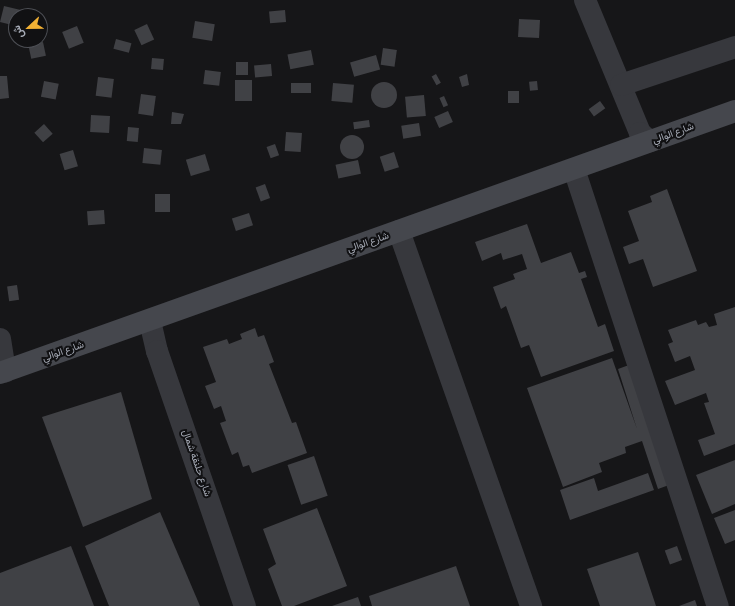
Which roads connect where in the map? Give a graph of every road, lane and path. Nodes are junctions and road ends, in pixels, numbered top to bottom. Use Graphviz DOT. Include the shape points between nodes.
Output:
graph roads {
  1 [pos="585,0"];
  2 [pos="735,47"];
  3 [pos="621,85"];
  4 [pos="735,111"];
  5 [pos="645,137"];
  6 [pos="574,169"];
  7 [pos="399,231"];
  8 [pos="150,321"];
  9 [pos="0,339"];
  10 [pos="2,372"];
  11 [pos="245,606"];
  12 [pos="531,606"];
  13 [pos="718,606"];
  1 -- 3 [label="street"];
  2 -- 3 [label="street"];
  3 -- 5 [label="street"];
  4 -- 5 [label="main road, شارع الوالي"];
  5 -- 6 [label="main road, شارع الوالي"];
  6 -- 7 [label="main road, شارع الوالي"];
  6 -- 13 [label="street"];
  7 -- 8 [label="main road, شارع الوالي"];
  7 -- 12 [label="street"];
  8 -- 10 [label="main road, شارع الوالي"];
  8 -- 11 [label="street, شارع حلنقة شمال" via="157,351"];
  9 -- 10 [label="street"];
}
